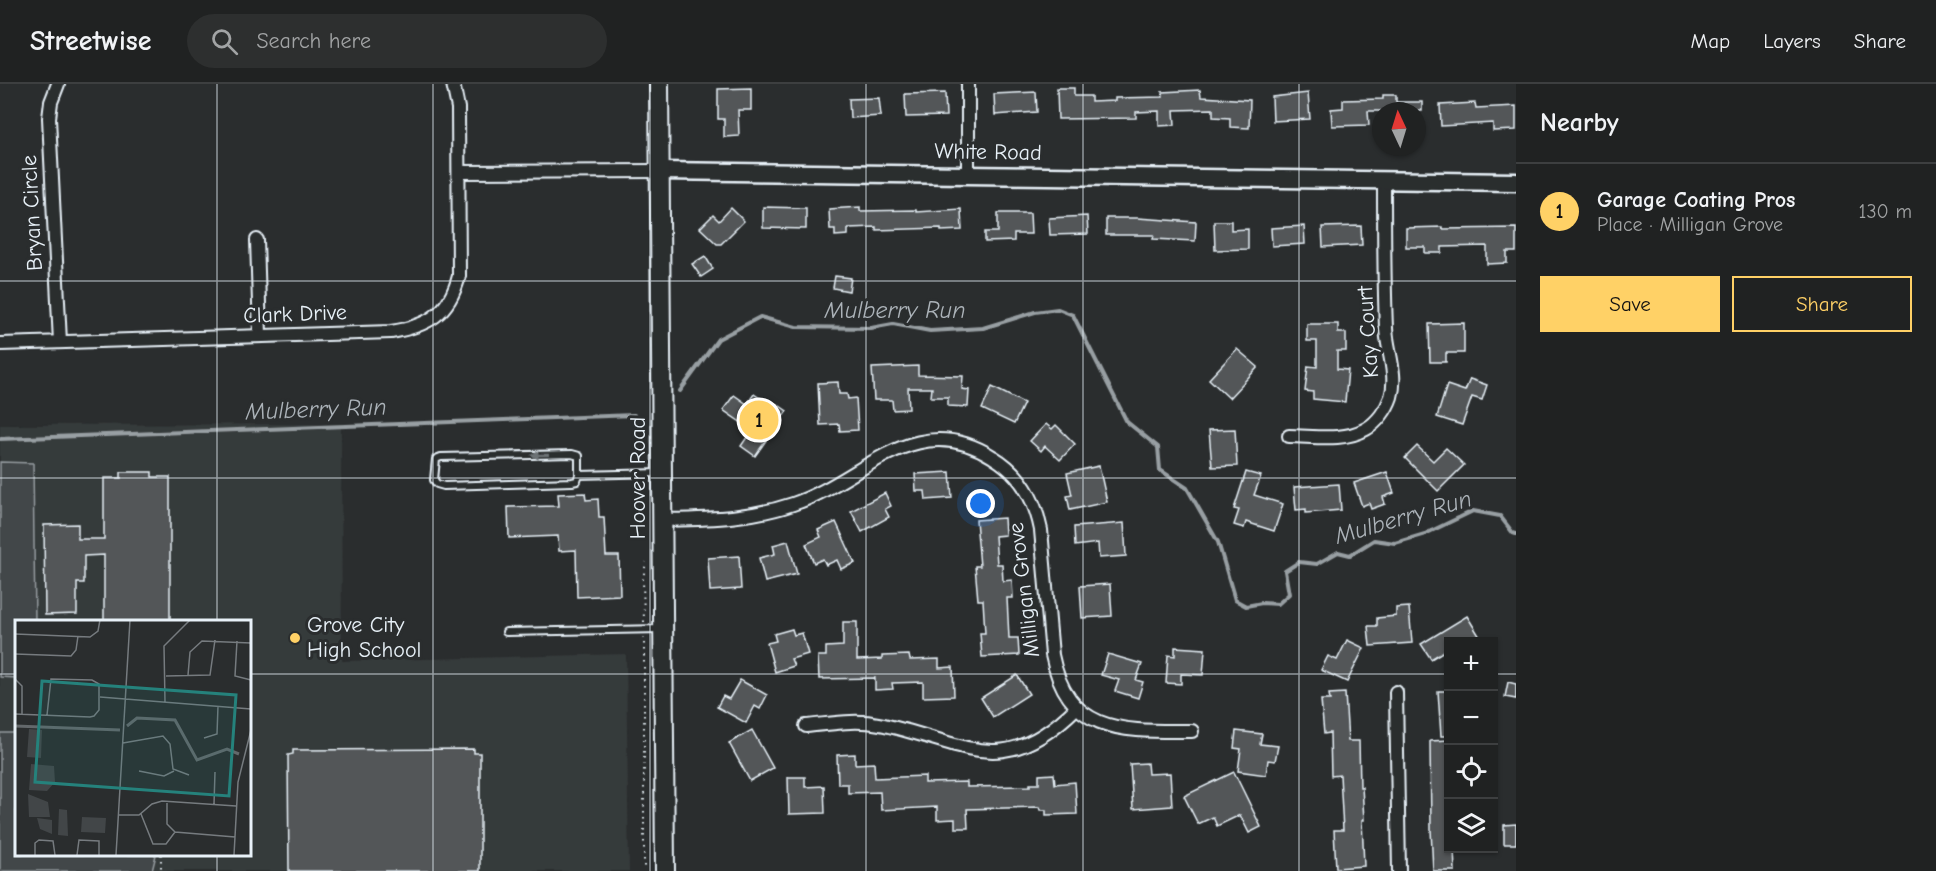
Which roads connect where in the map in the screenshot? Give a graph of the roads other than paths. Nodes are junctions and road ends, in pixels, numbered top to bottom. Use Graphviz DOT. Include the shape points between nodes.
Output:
graph roads {
  1 [pos="58,84"];
  2 [pos="453,84"];
  3 [pos="659,84"];
  4 [pos="968,84"];
  5 [pos="660,171"];
  6 [pos="459,172"];
  7 [pos="968,174"];
  8 [pos="1384,180"];
  9 [pos="1516,182"];
  10 [pos="257,240"];
  11 [pos="260,335"];
  12 [pos="60,342"];
  13 [pos="0,344"];
  14 [pos="1289,436"];
  15 [pos="662,473"];
  16 [pos="579,475"];
  17 [pos="662,520"];
  18 [pos="663,629"];
  19 [pos="506,632"];
  20 [pos="1396,692"];
  21 [pos="1077,707"];
  22 [pos="806,726"];
  23 [pos="1192,731"];
  24 [pos="665,871"];
  25 [pos="1399,871"];
  1 -- 12 [label="street, Bryan Circle" via="49,118"];
  2 -- 6 [label="street" via="459,108"];
  3 -- 5 [label="main road, Hoover Road"];
  4 -- 7 [label="street"];
  5 -- 6 [label="street, White Road"];
  5 -- 7 [label="street, White Road"];
  5 -- 15 [label="main road, Hoover Road"];
  6 -- 11 [label="street, Clark Drive" via="459,276 452,296 436,317 422,325 391,332"];
  7 -- 8 [label="street, White Road"];
  8 -- 9 [label="street, White Road"];
  8 -- 14 [label="street, Kay Court" via="1391,396 1376,422 1356,433 1334,437"];
  10 -- 11 [label="street"];
  11 -- 12 [label="street, Clark Drive"];
  12 -- 13 [label="street, Clark Drive"];
  15 -- 16 [label="lane"];
  15 -- 17 [label="main road, Hoover Road"];
  16 -- 16 [label="lane, one-way" via="579,456 572,454 441,457 436,459 434,480 444,486 572,482 578,481"];
  17 -- 18 [label="main road, Hoover Road"];
  17 -- 21 [label="street, Milligan Grove" via="758,514 824,490 905,445 919,441 969,444 1011,470 1032,500 1038,515 1055,669 1067,696"];
  18 -- 19 [label="lane"];
  18 -- 24 [label="main road, Hoover Road"];
  20 -- 25 [label="street"];
  21 -- 22 [label="street" via="1032,742 996,751 964,748 876,723"];
  21 -- 23 [label="street, Milligan Grove" via="1104,725 1119,729"];
}
